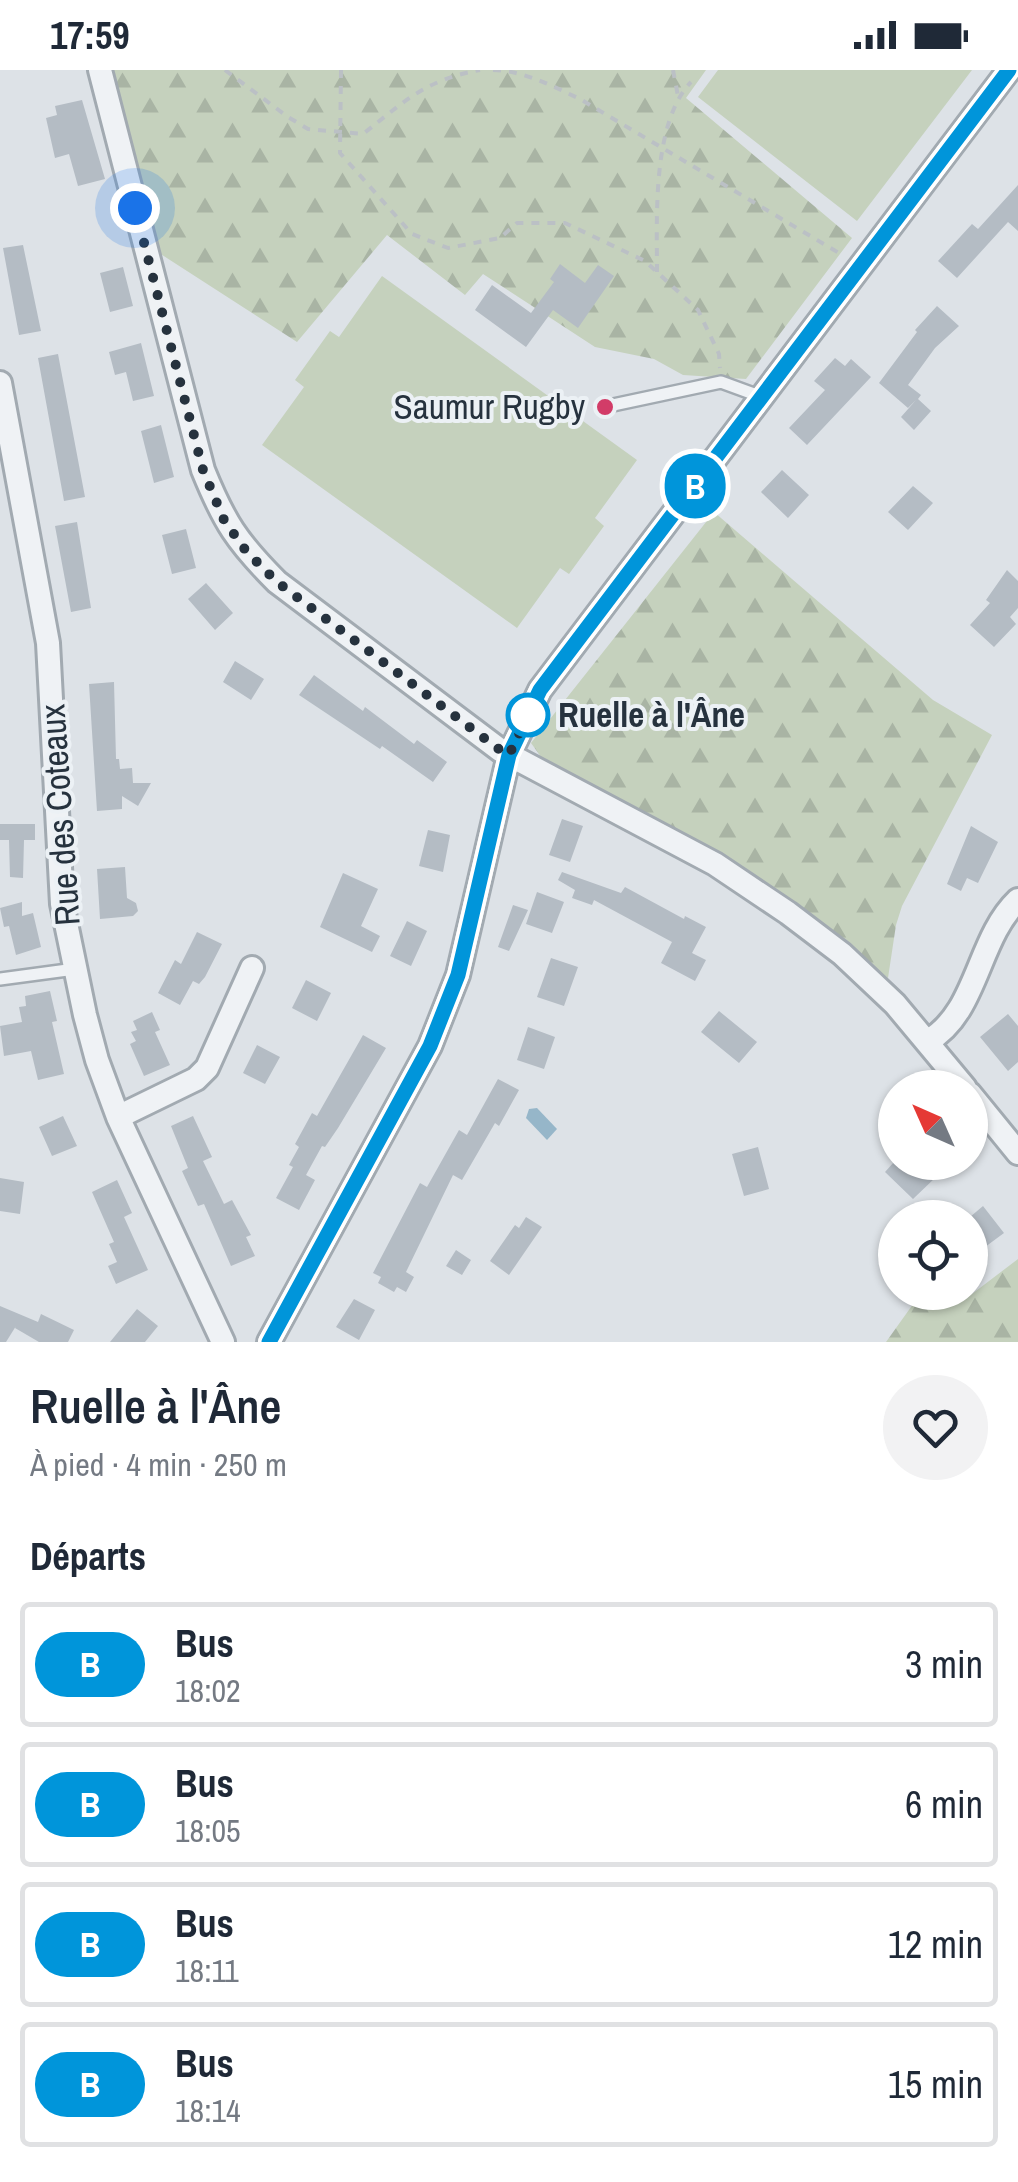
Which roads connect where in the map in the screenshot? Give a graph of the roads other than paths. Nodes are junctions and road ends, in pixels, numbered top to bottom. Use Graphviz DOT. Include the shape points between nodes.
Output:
graph roads {
  1 [pos="100,70"];
  2 [pos="1008,70"];
  3 [pos="0,383"];
  4 [pos="762,397"];
  5 [pos="613,405"];
  6 [pos="509,755"];
  7 [pos="1018,900"];
  8 [pos="252,968"];
  9 [pos="76,969"];
  10 [pos="0,980"];
  11 [pos="928,1041"];
  12 [pos="951,1070"];
  13 [pos="988,1116"];
  14 [pos="118,1117"];
  15 [pos="1018,1154"];
  16 [pos="223,1342"];
  17 [pos="269,1342"];
  1 -- 6 [label="street" via="203,470 224,520 277,582"];
  2 -- 4 [label="street"];
  3 -- 9 [label="street, Rue des Coteaux" via="48,644 62,904"];
  4 -- 5 [label="lane" via="721,382"];
  4 -- 6 [label="street" via="540,690"];
  6 -- 11 [label="street" via="715,864 778,906 842,954"];
  6 -- 17 [label="street" via="458,975 430,1046"];
  7 -- 11 [label="street" via="952,1023"];
  8 -- 14 [label="street" via="207,1068"];
  9 -- 10 [label="lane"];
  9 -- 14 [label="street, Rue des Coteaux"];
  11 -- 12 [label="street"];
  13 -- 15 [label="street"];
  14 -- 16 [label="street, Rue des Coteaux"];
}
